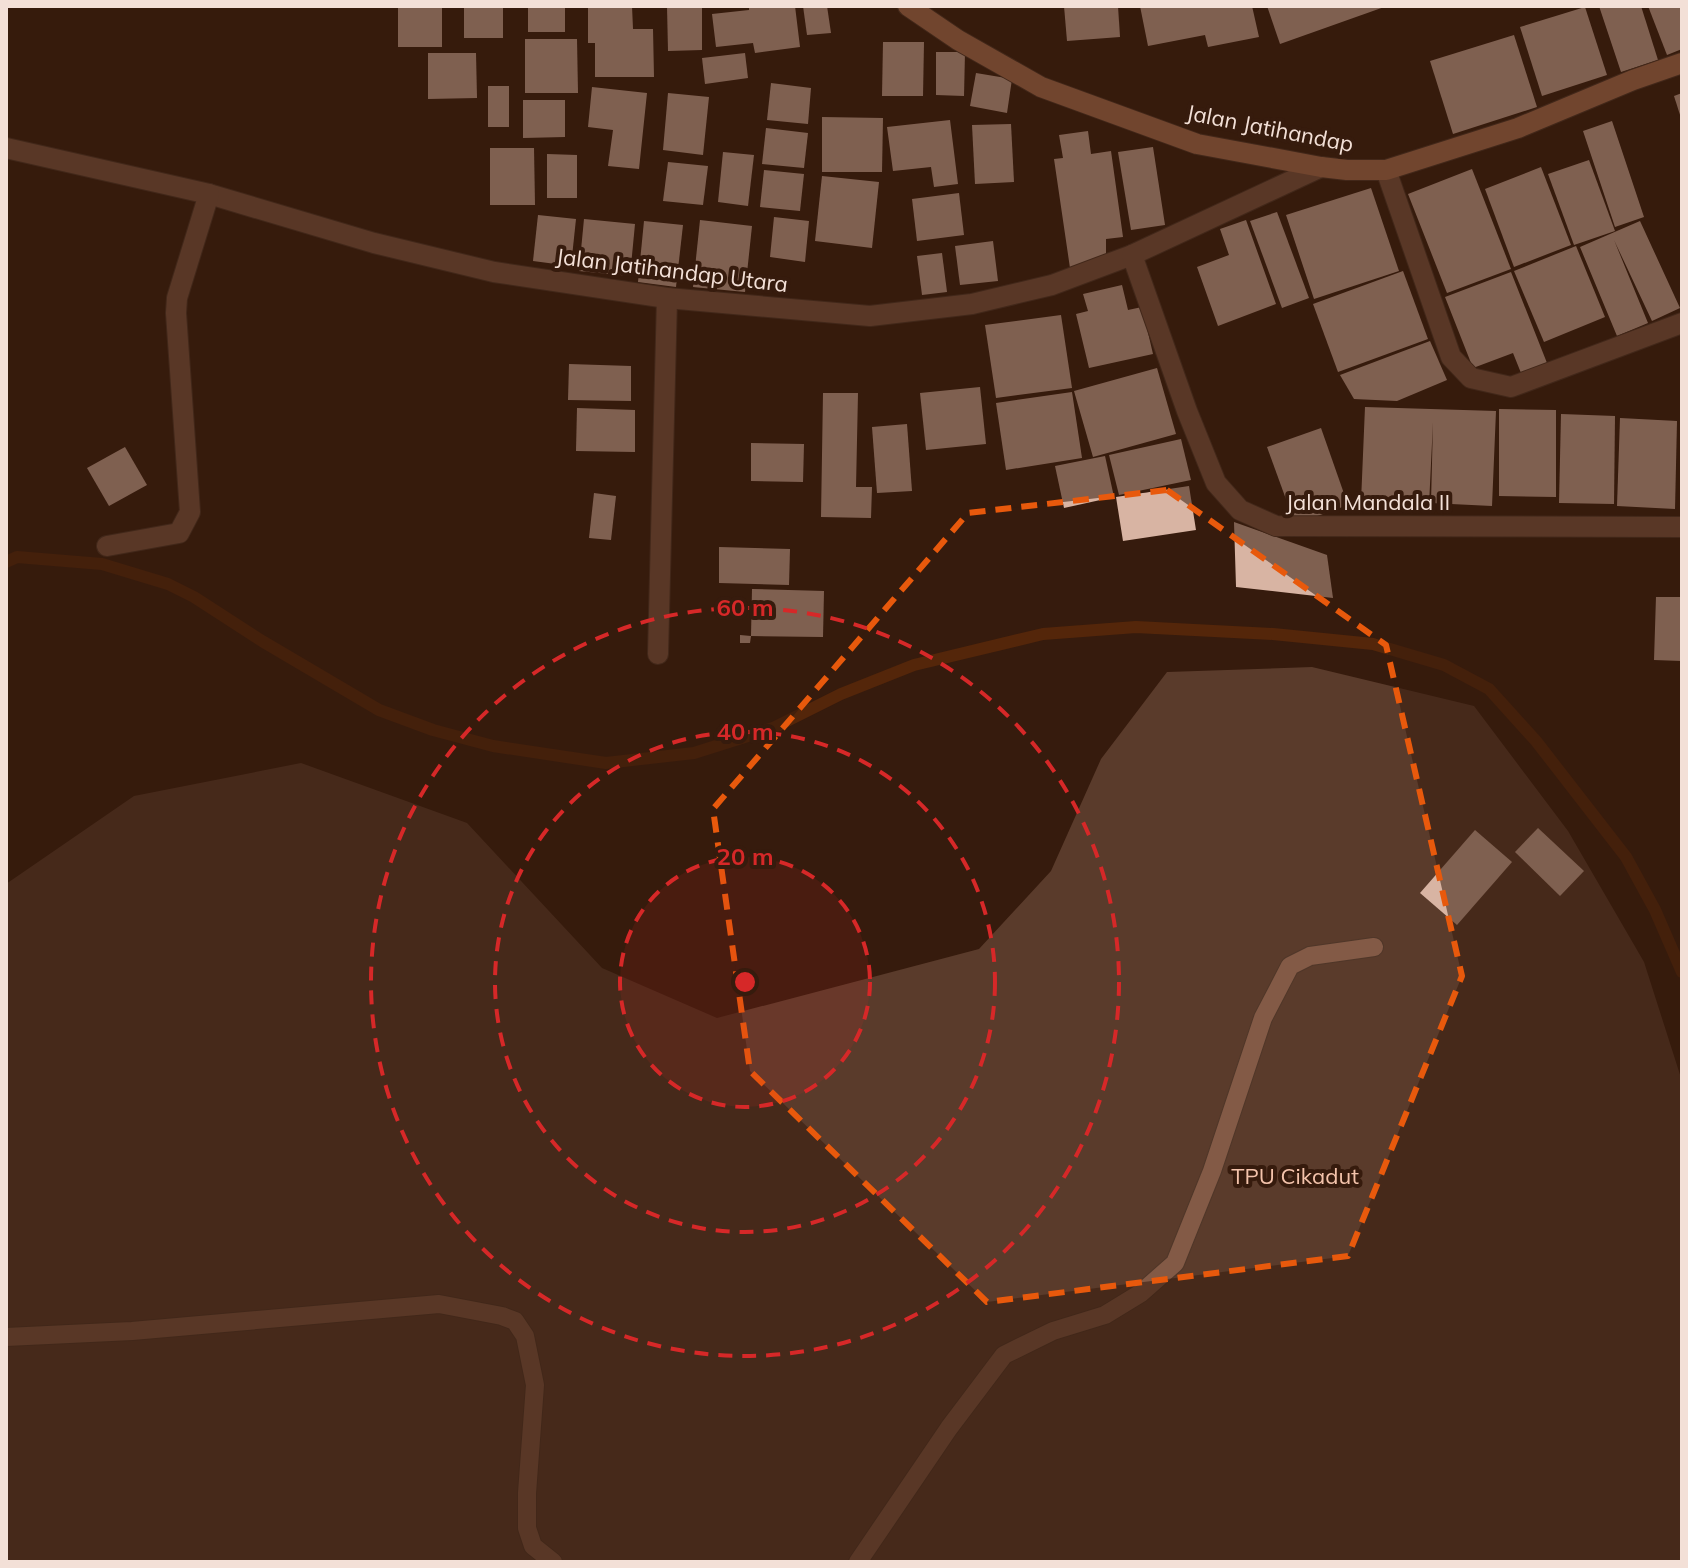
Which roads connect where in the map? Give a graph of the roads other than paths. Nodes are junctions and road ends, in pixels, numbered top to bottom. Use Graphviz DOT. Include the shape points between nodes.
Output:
graph roads {
  1 [pos="908,6"];
  2 [pos="1682,63"];
  3 [pos="6,148"];
  4 [pos="1321,167"];
  5 [pos="1386,170"];
  6 [pos="209,194"];
  7 [pos="1132,255"];
  8 [pos="667,298"];
  9 [pos="1682,323"];
  10 [pos="1682,527"];
  11 [pos="107,546"];
  12 [pos="658,654"];
  13 [pos="1374,947"];
  14 [pos="6,1337"];
  15 [pos="553,1562"];
  16 [pos="858,1562"];
  1 -- 4 [label="street, Jalan Jatihandap" via="1041,87 1197,144"];
  2 -- 5 [label="street, Jalan Jatihandap" via="1518,128"];
  3 -- 6 [label="street, Jalan Jatihandap Utara"];
  4 -- 5 [label="street, Jalan Jatihandap"];
  4 -- 7 [label="street, Jalan Jatihandap Utara"];
  5 -- 9 [label="street" via="1451,357 1471,378 1511,387"];
  6 -- 8 [label="street, Jalan Jatihandap Utara" via="494,272"];
  6 -- 11 [label="street" via="176,313 190,512 179,533"];
  7 -- 8 [label="street, Jalan Jatihandap Utara" via="1052,285 972,304 870,316"];
  7 -- 10 [label="street, Jalan Mandala II" via="1216,483 1240,510 1276,526"];
  8 -- 12 [label="street"];
  13 -- 16 [label="lane" via="1310,956 1290,966 1263,1018 1175,1263 1105,1315 1053,1331 1004,1355"];
  14 -- 15 [label="lane" via="439,1304 515,1321 525,1336 535,1385 527,1528 533,1546"];
}
